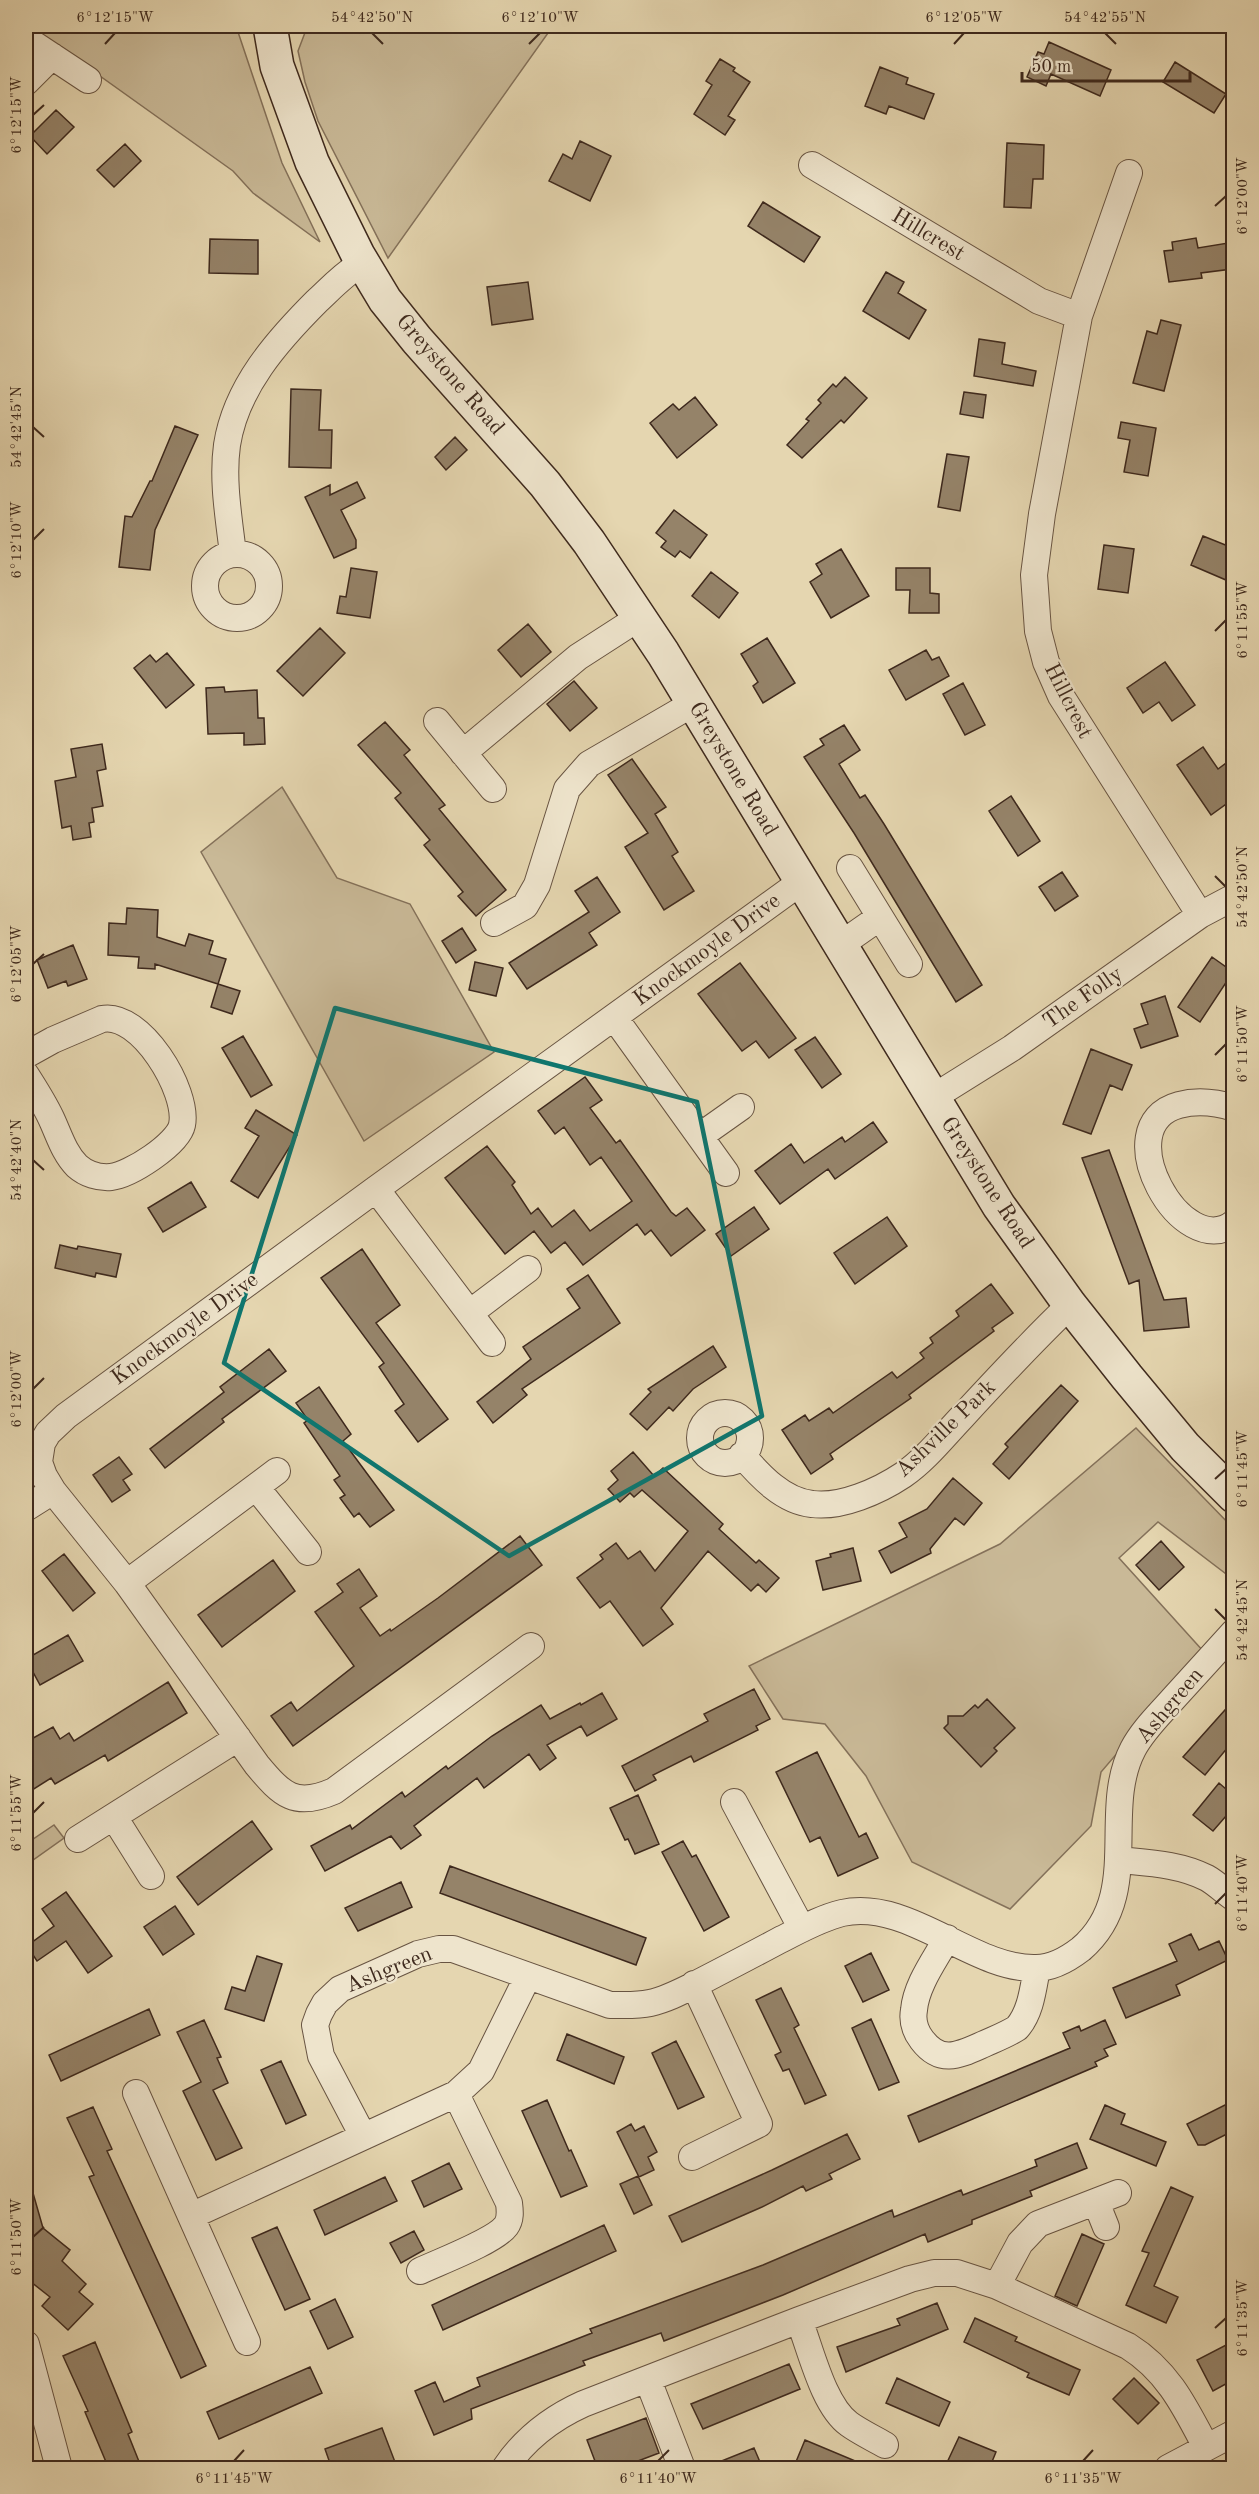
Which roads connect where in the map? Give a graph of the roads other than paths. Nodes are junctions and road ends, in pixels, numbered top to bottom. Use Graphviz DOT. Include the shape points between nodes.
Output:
graph roads {
  1 [pos="270,26"];
  2 [pos="26,39"];
  3 [pos="52,56"];
  4 [pos="88,80"];
  5 [pos="26,82"];
  6 [pos="812,165"];
  7 [pos="1129,173"];
  8 [pos="362,263"];
  9 [pos="1079,316"];
  10 [pos="234,554"];
  11 [pos="640,617"];
  12 [pos="694,703"];
  13 [pos="437,721"];
  14 [pos="463,753"];
  15 [pos="493,789"];
  16 [pos="850,868"];
  17 [pos="801,882"];
  18 [pos="1233,897"];
  19 [pos="1200,915"];
  20 [pos="880,917"];
  21 [pos="494,923"];
  22 [pos="840,945"];
  23 [pos="909,964"];
  24 [pos="614,1017"];
  25 [pos="26,1055"];
  26 [pos="26,1075"];
  27 [pos="932,1098"];
  28 [pos="741,1107"];
  29 [pos="1233,1108"];
  30 [pos="700,1136"];
  31 [pos="726,1173"];
  32 [pos="376,1189"];
  33 [pos="1233,1223"];
  34 [pos="528,1269"];
  35 [pos="1070,1305"];
  36 [pos="471,1312"];
  37 [pos="492,1343"];
  38 [pos="742,1455"];
  39 [pos="277,1471"];
  40 [pos="256,1487"];
  41 [pos="53,1491"];
  42 [pos="1233,1496"];
  43 [pos="26,1508"];
  44 [pos="309,1552"];
  45 [pos="127,1583"];
  46 [pos="1233,1632"];
  47 [pos="531,1646"];
  48 [pos="238,1738"];
  49 [pos="734,1802"];
  50 [pos="114,1817"];
  51 [pos="78,1839"];
  52 [pos="1119,1860"];
  53 [pos="151,1876"];
  54 [pos="1233,1898"];
  55 [pos="802,1929"];
  56 [pos="947,1938"];
  57 [pos="1037,1968"];
  58 [pos="528,1976"];
  59 [pos="694,1984"];
  60 [pos="136,2093"];
  61 [pos="456,2094"];
  62 [pos="363,2136"];
  63 [pos="692,2157"];
  64 [pos="191,2216"];
  65 [pos="1106,2227"];
  66 [pos="420,2271"];
  67 [pos="997,2286"];
  68 [pos="799,2320"];
  69 [pos="247,2342"];
  70 [pos="26,2344"];
  71 [pos="648,2380"];
  72 [pos="32,2396"];
  73 [pos="1233,2433"];
  74 [pos="885,2445"];
  75 [pos="1206,2447"];
  76 [pos="59,2469"];
  77 [pos="505,2469"];
  78 [pos="682,2469"];
  79 [pos="1168,2469"];
  1 -- 8 [label="main road, Greystone Road" via="276,66 312,162"];
  2 -- 3 [label="street"];
  3 -- 4 [label="street"];
  3 -- 5 [label="street"];
  6 -- 9 [label="street, Hillcrest" via="1039,301"];
  7 -- 9 [label="street, Hillcrest"];
  8 -- 10 [label="street" via="347,272 299,319 262,362 239,404 226,461"];
  8 -- 11 [label="main road, Greystone Road" via="417,340 544,484"];
  9 -- 19 [label="street, Hillcrest" via="1034,575 1038,631 1060,696"];
  11 -- 12 [label="main road, Greystone Road"];
  11 -- 14 [label="street" via="578,657"];
  12 -- 17 [label="main road, Greystone Road"];
  12 -- 21 [label="street" via="589,764 567,789 537,885 525,906"];
  13 -- 14 [label="street"];
  14 -- 15 [label="street"];
  16 -- 20 [label="street"];
  17 -- 22 [label="main road, Greystone Road"];
  17 -- 24 [label="street, Knockmoyle Drive"];
  18 -- 19 [label="street, The Folly"];
  19 -- 27 [label="street, The Folly"];
  20 -- 22 [label="street"];
  20 -- 23 [label="street"];
  22 -- 27 [label="main road, Greystone Road"];
  24 -- 30 [label="street, Knockmoyle Drive"];
  24 -- 32 [label="street, Knockmoyle Drive"];
  25 -- 26 [label="street" via="102,1019 121,1021 147,1042 169,1071 178,1091 182,1124 169,1144 125,1173 91,1175 70,1158"];
  27 -- 35 [label="main road, Greystone Road" via="999,1206"];
  28 -- 30 [label="street"];
  29 -- 33 [label="street" via="1204,1101 1174,1106 1152,1125 1148,1149 1159,1187 1186,1220 1208,1230 1226,1229"];
  30 -- 31 [label="street, Knockmoyle Drive"];
  32 -- 36 [label="street"];
  32 -- 41 [label="street, Knockmoyle Drive" via="66,1416 48,1433 40,1448 39,1462"];
  34 -- 36 [label="street"];
  35 -- 38 [label="street, Ashville Park" via="920,1461 888,1484 840,1502 812,1504 776,1488"];
  35 -- 42 [label="main road, Greystone Road" via="1185,1447"];
  36 -- 37 [label="street"];
  39 -- 40 [label="street"];
  40 -- 44 [label="street"];
  40 -- 45 [label="street"];
  41 -- 43 [label="street"];
  41 -- 45 [label="street, Knockmoyle Drive"];
  45 -- 48 [label="street, Knockmoyle Drive"];
  46 -- 52 [label="street, Ashgreen" via="1148,1726 1133,1748 1125,1772"];
  47 -- 48 [label="street, Knockmoyle Drive" via="347,1782 319,1798 292,1798 277,1789"];
  48 -- 50 [label="street"];
  49 -- 55 [label="street"];
  50 -- 51 [label="street"];
  50 -- 53 [label="street"];
  52 -- 54 [label="street" via="1190,1870"];
  52 -- 57 [label="street, Ashgreen" via="1109,1912 1098,1930 1072,1956"];
  55 -- 56 [label="street, Ashgreen" via="845,1912 866,1912 896,1918"];
  55 -- 59 [label="street, Ashgreen"];
  56 -- 57 [label="street, Ashgreen" via="1003,1963"];
  56 -- 57 [label="street" via="914,2007 916,2030 936,2054 963,2053 1017,2028 1029,2004"];
  58 -- 59 [label="street, Ashgreen" via="610,2005 667,1999"];
  58 -- 61 [label="street" via="481,2071"];
  58 -- 62 [label="street, Ashgreen" via="464,1953 439,1949 418,1954 332,1995 315,2025 317,2039 321,2056"];
  59 -- 63 [label="street" via="759,2124"];
  60 -- 64 [label="street"];
  61 -- 62 [label="street"];
  61 -- 66 [label="street" via="508,2203 510,2218 493,2236"];
  62 -- 64 [label="street"];
  64 -- 69 [label="street"];
  65 -- 67 [label="street" via="1107,2197 1043,2221 1014,2252"];
  67 -- 68 [label="street" via="957,2273 933,2273"];
  67 -- 75 [label="street" via="1144,2356 1181,2398"];
  68 -- 71 [label="street"];
  68 -- 74 [label="street" via="830,2402 849,2425"];
  70 -- 72 [label="street"];
  71 -- 77 [label="street" via="560,2415 522,2447"];
  71 -- 78 [label="street"];
  72 -- 76 [label="street"];
  73 -- 75 [label="street"];
  75 -- 79 [label="street"];
}
